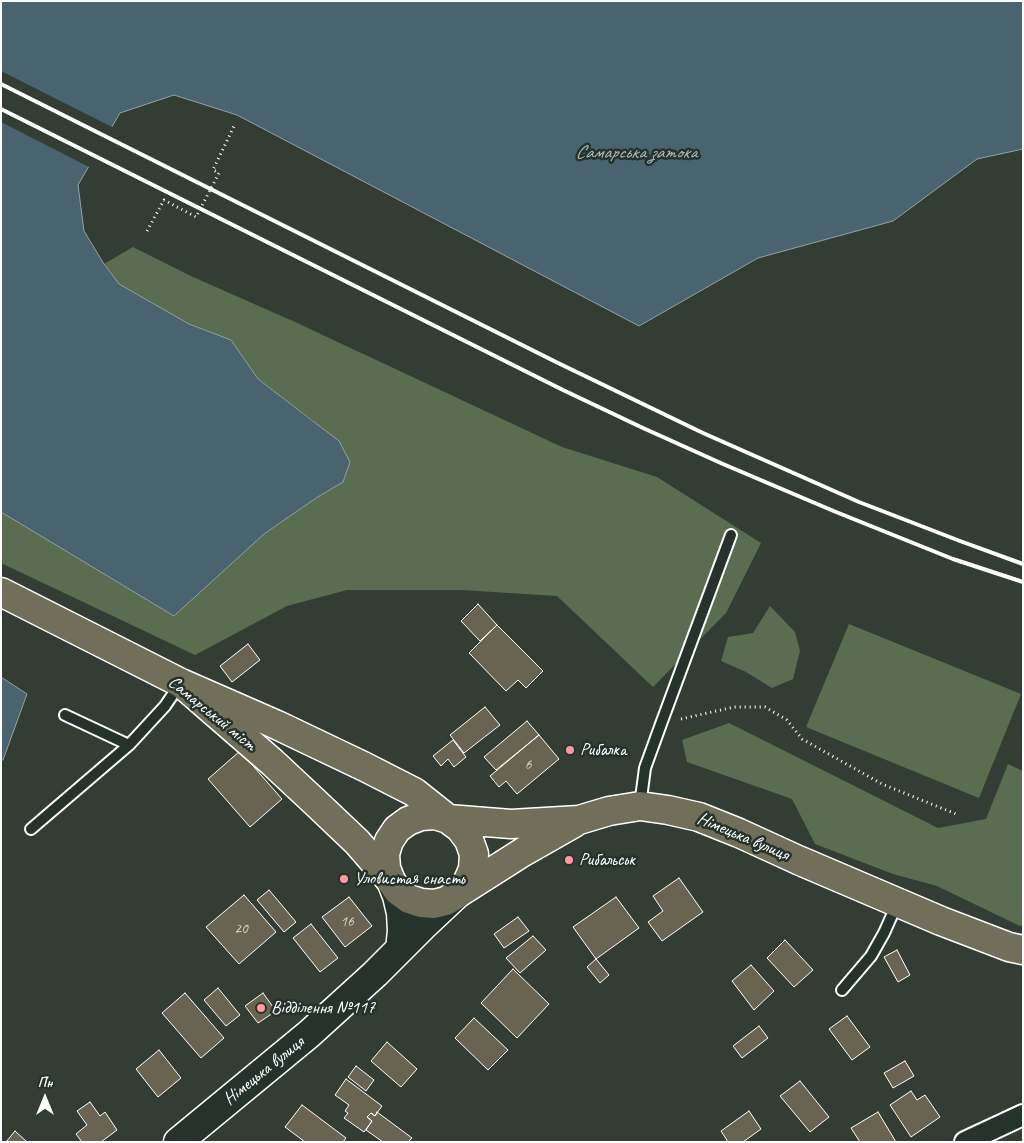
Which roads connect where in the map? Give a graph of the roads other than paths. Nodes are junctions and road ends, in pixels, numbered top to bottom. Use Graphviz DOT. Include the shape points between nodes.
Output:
graph roads {
  1 [pos="731,535"];
  2 [pos="1,592"];
  3 [pos="181,683"];
  4 [pos="65,715"];
  5 [pos="129,745"];
  6 [pos="640,806"];
  7 [pos="448,819"];
  8 [pos="579,820"];
  9 [pos="31,829"];
  10 [pos="390,881"];
  11 [pos="457,894"];
  12 [pos="897,903"];
  13 [pos="400,949"];
  14 [pos="1023,950"];
  15 [pos="842,990"];
  16 [pos="1023,1115"];
  17 [pos="184,1140"];
  18 [pos="965,1142"];
  1 -- 6 [label="lane" via="660,724 646,768"];
  2 -- 3 [label="main road, Самарський міст"];
  3 -- 5 [label="lane" via="165,706"];
  3 -- 7 [label="main road" via="373,771 414,792"];
  3 -- 10 [label="main road, Самарський міст" via="317,804 357,842"];
  4 -- 5 [label="lane"];
  5 -- 9 [label="lane"];
  6 -- 8 [label="main road, Німецька вулиця"];
  6 -- 12 [label="main road, Німецька вулиця" via="699,817"];
  7 -- 8 [label="main road, Німецька вулиця" via="511,824"];
  7 -- 10 [label="main road" via="435,815 421,816 397,829 386,854"];
  7 -- 11 [label="main road" via="469,840 474,854 473,869"];
  8 -- 11 [label="main road"];
  10 -- 11 [label="main road" via="409,899 421,903 434,904"];
  10 -- 13 [label="main road" via="401,913"];
  11 -- 13 [label="main road, Німецька вулиця"];
  12 -- 14 [label="main road, Німецька вулиця"];
  12 -- 15 [label="lane" via="871,956"];
  13 -- 17 [label="main road, Німецька вулиця" via="309,1034"];
  16 -- 18 [label="street"];
}
